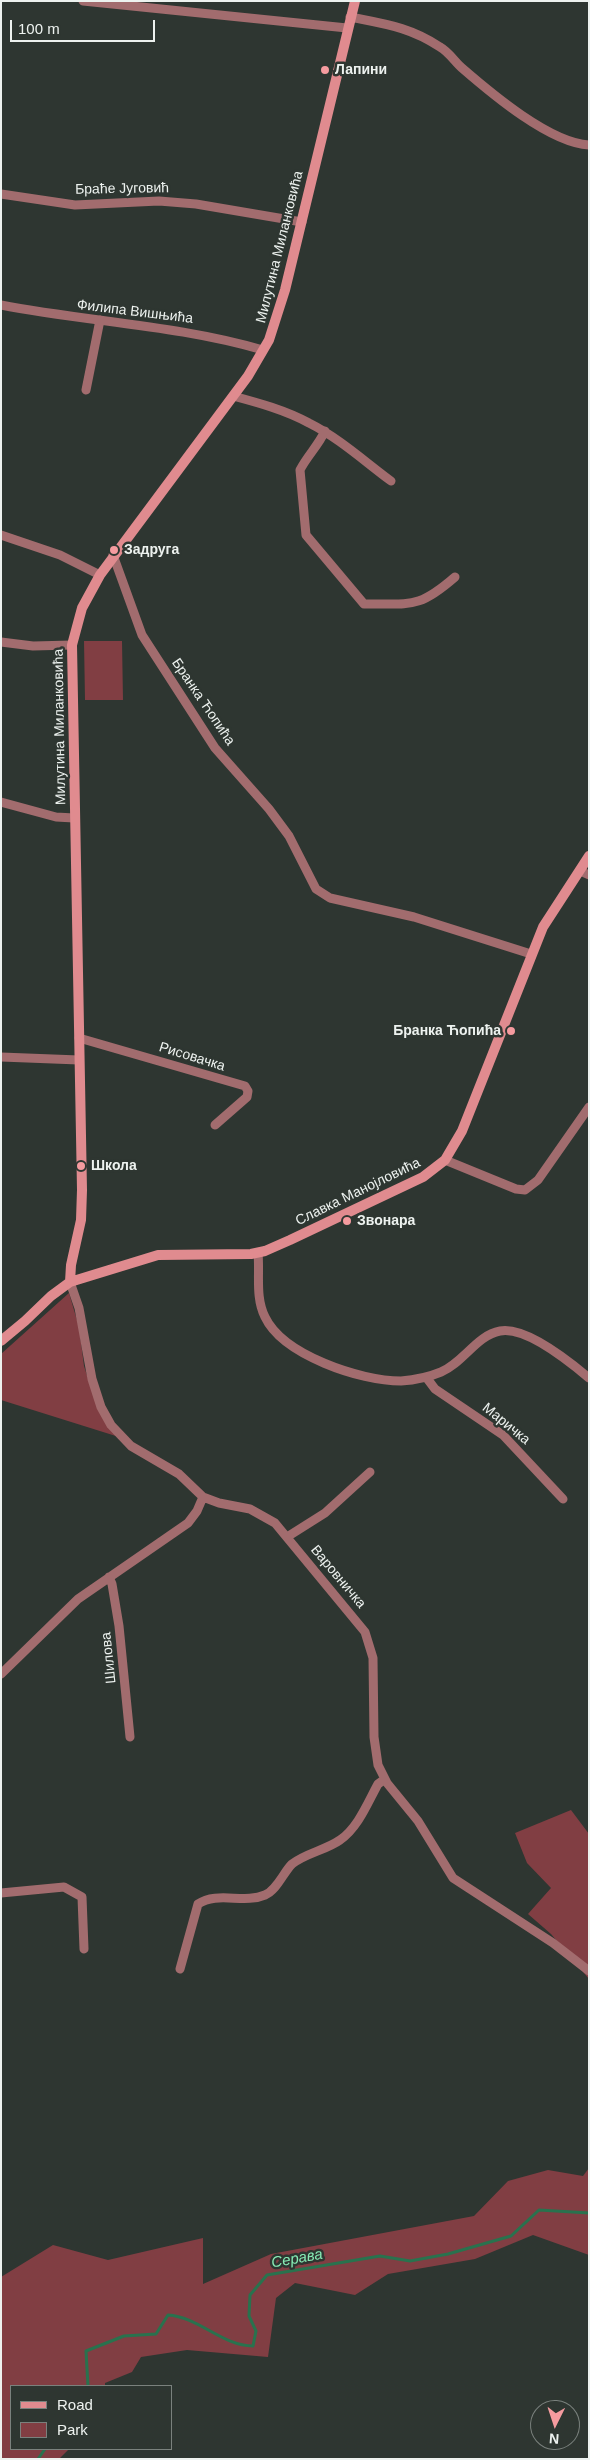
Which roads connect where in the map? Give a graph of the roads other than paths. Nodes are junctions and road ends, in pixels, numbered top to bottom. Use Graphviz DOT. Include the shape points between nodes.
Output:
graph roads {
  1 [pos="83,1"];
  2 [pos="355,1"];
  3 [pos="350,18"];
  4 [pos="347,28"];
  5 [pos="589,145"];
  6 [pos="1,194"];
  7 [pos="302,222"];
  8 [pos="1,305"];
  9 [pos="100,320"];
  10 [pos="263,350"];
  11 [pos="86,390"];
  12 [pos="233,396"];
  13 [pos="325,432"];
  14 [pos="391,482"];
  15 [pos="1,535"];
  16 [pos="114,555"];
  17 [pos="100,575"];
  18 [pos="455,577"];
  19 [pos="1,642"];
  20 [pos="72,645"];
  21 [pos="1,802"];
  22 [pos="74,818"];
  23 [pos="589,856"];
  24 [pos="584,873"];
  25 [pos="531,954"];
  26 [pos="79,1038"];
  27 [pos="1,1057"];
  28 [pos="79,1060"];
  29 [pos="589,1107"];
  30 [pos="215,1125"];
  31 [pos="445,1160"];
  32 [pos="258,1253"];
  33 [pos="70,1282"];
  34 [pos="1,1341"];
  35 [pos="426,1377"];
  36 [pos="589,1378"];
  37 [pos="370,1472"];
  38 [pos="203,1497"];
  39 [pos="563,1499"];
  40 [pos="287,1538"];
  41 [pos="109,1578"];
  42 [pos="1,1674"];
  43 [pos="130,1737"];
  44 [pos="385,1779"];
  45 [pos="1,1893"];
  46 [pos="84,1949"];
  47 [pos="180,1969"];
  48 [pos="589,1971"];
  1 -- 4 [label="street"];
  2 -- 3 [label="street, Милутина Миланковића"];
  3 -- 4 [label="street, Милутина Миланковића"];
  3 -- 5 [label="street" via="408,29 442,48 460,67 509,106 567,142"];
  4 -- 7 [label="street, Милутина Миланковића"];
  6 -- 7 [label="street, Браће Југовић" via="75,205 158,201 187,203"];
  7 -- 10 [label="street, Милутина Миланковића" via="280,309"];
  8 -- 9 [label="street, Филипа Вишњића"];
  9 -- 10 [label="street, Филипа Вишњића" via="192,332"];
  9 -- 11 [label="street"];
  10 -- 12 [label="street, Милутина Миланковића"];
  12 -- 13 [label="street" via="280,410"];
  12 -- 16 [label="street, Милутина Миланковића"];
  13 -- 14 [label="street"];
  13 -- 18 [label="street" via="300,470 306,535 364,604 414,604 437,592"];
  15 -- 17 [label="street" via="60,555"];
  16 -- 17 [label="street, Милутина Миланковића"];
  16 -- 25 [label="street, Бранка Ћопића" via="142,635 215,748 289,836 316,889 330,898 414,917"];
  17 -- 20 [label="street, Милутина Миланковића" via="82,608"];
  19 -- 20 [label="street" via="33,646"];
  20 -- 22 [label="street, Милутина Миланковића"];
  21 -- 22 [label="street" via="56,817"];
  22 -- 26 [label="street, Милутина Миланковића"];
  23 -- 24 [label="street, Славка Манојловића"];
  24 -- 25 [label="street, Славка Манојловића" via="555,906"];
  25 -- 31 [label="street, Славка Манојловића" via="466,1122"];
  26 -- 28 [label="street, Милутина Миланковића"];
  26 -- 30 [label="street, Рисовачка" via="244,1086 248,1091 247,1097"];
  27 -- 28 [label="street"];
  28 -- 33 [label="street, Милутина Миланковића" via="82,1209"];
  29 -- 31 [label="street" via="538,1180 526,1190 516,1189"];
  31 -- 32 [label="street, Славка Манојловића" via="410,1184"];
  32 -- 33 [label="street, Славка Манојловића" via="158,1255"];
  32 -- 35 [label="street" via="261,1307 269,1325 284,1342 367,1377 400,1381"];
  33 -- 34 [label="street"];
  33 -- 38 [label="street, Варовничка" via="79,1308 92,1379 101,1408 111,1425 131,1446 179,1474"];
  35 -- 36 [label="street" via="456,1365 489,1334 513,1331 527,1336"];
  35 -- 39 [label="street, Маричка" via="435,1389 503,1436"];
  37 -- 40 [label="street" via="325,1513"];
  38 -- 40 [label="street, Варовничка" via="257,1512 275,1523"];
  38 -- 41 [label="street" via="188,1523"];
  40 -- 44 [label="street, Варовничка" via="368,1638 373,1658 376,1755"];
  41 -- 42 [label="street" via="78,1599"];
  41 -- 43 [label="street, Шилова" via="119,1626"];
  44 -- 47 [label="street" via="378,1784 345,1836 296,1861 269,1893 259,1897 209,1899 198,1904"];
  44 -- 48 [label="street, Варовничка" via="418,1821 455,1880 535,1931"];
  45 -- 46 [label="street" via="64,1888 82,1897"];
}
